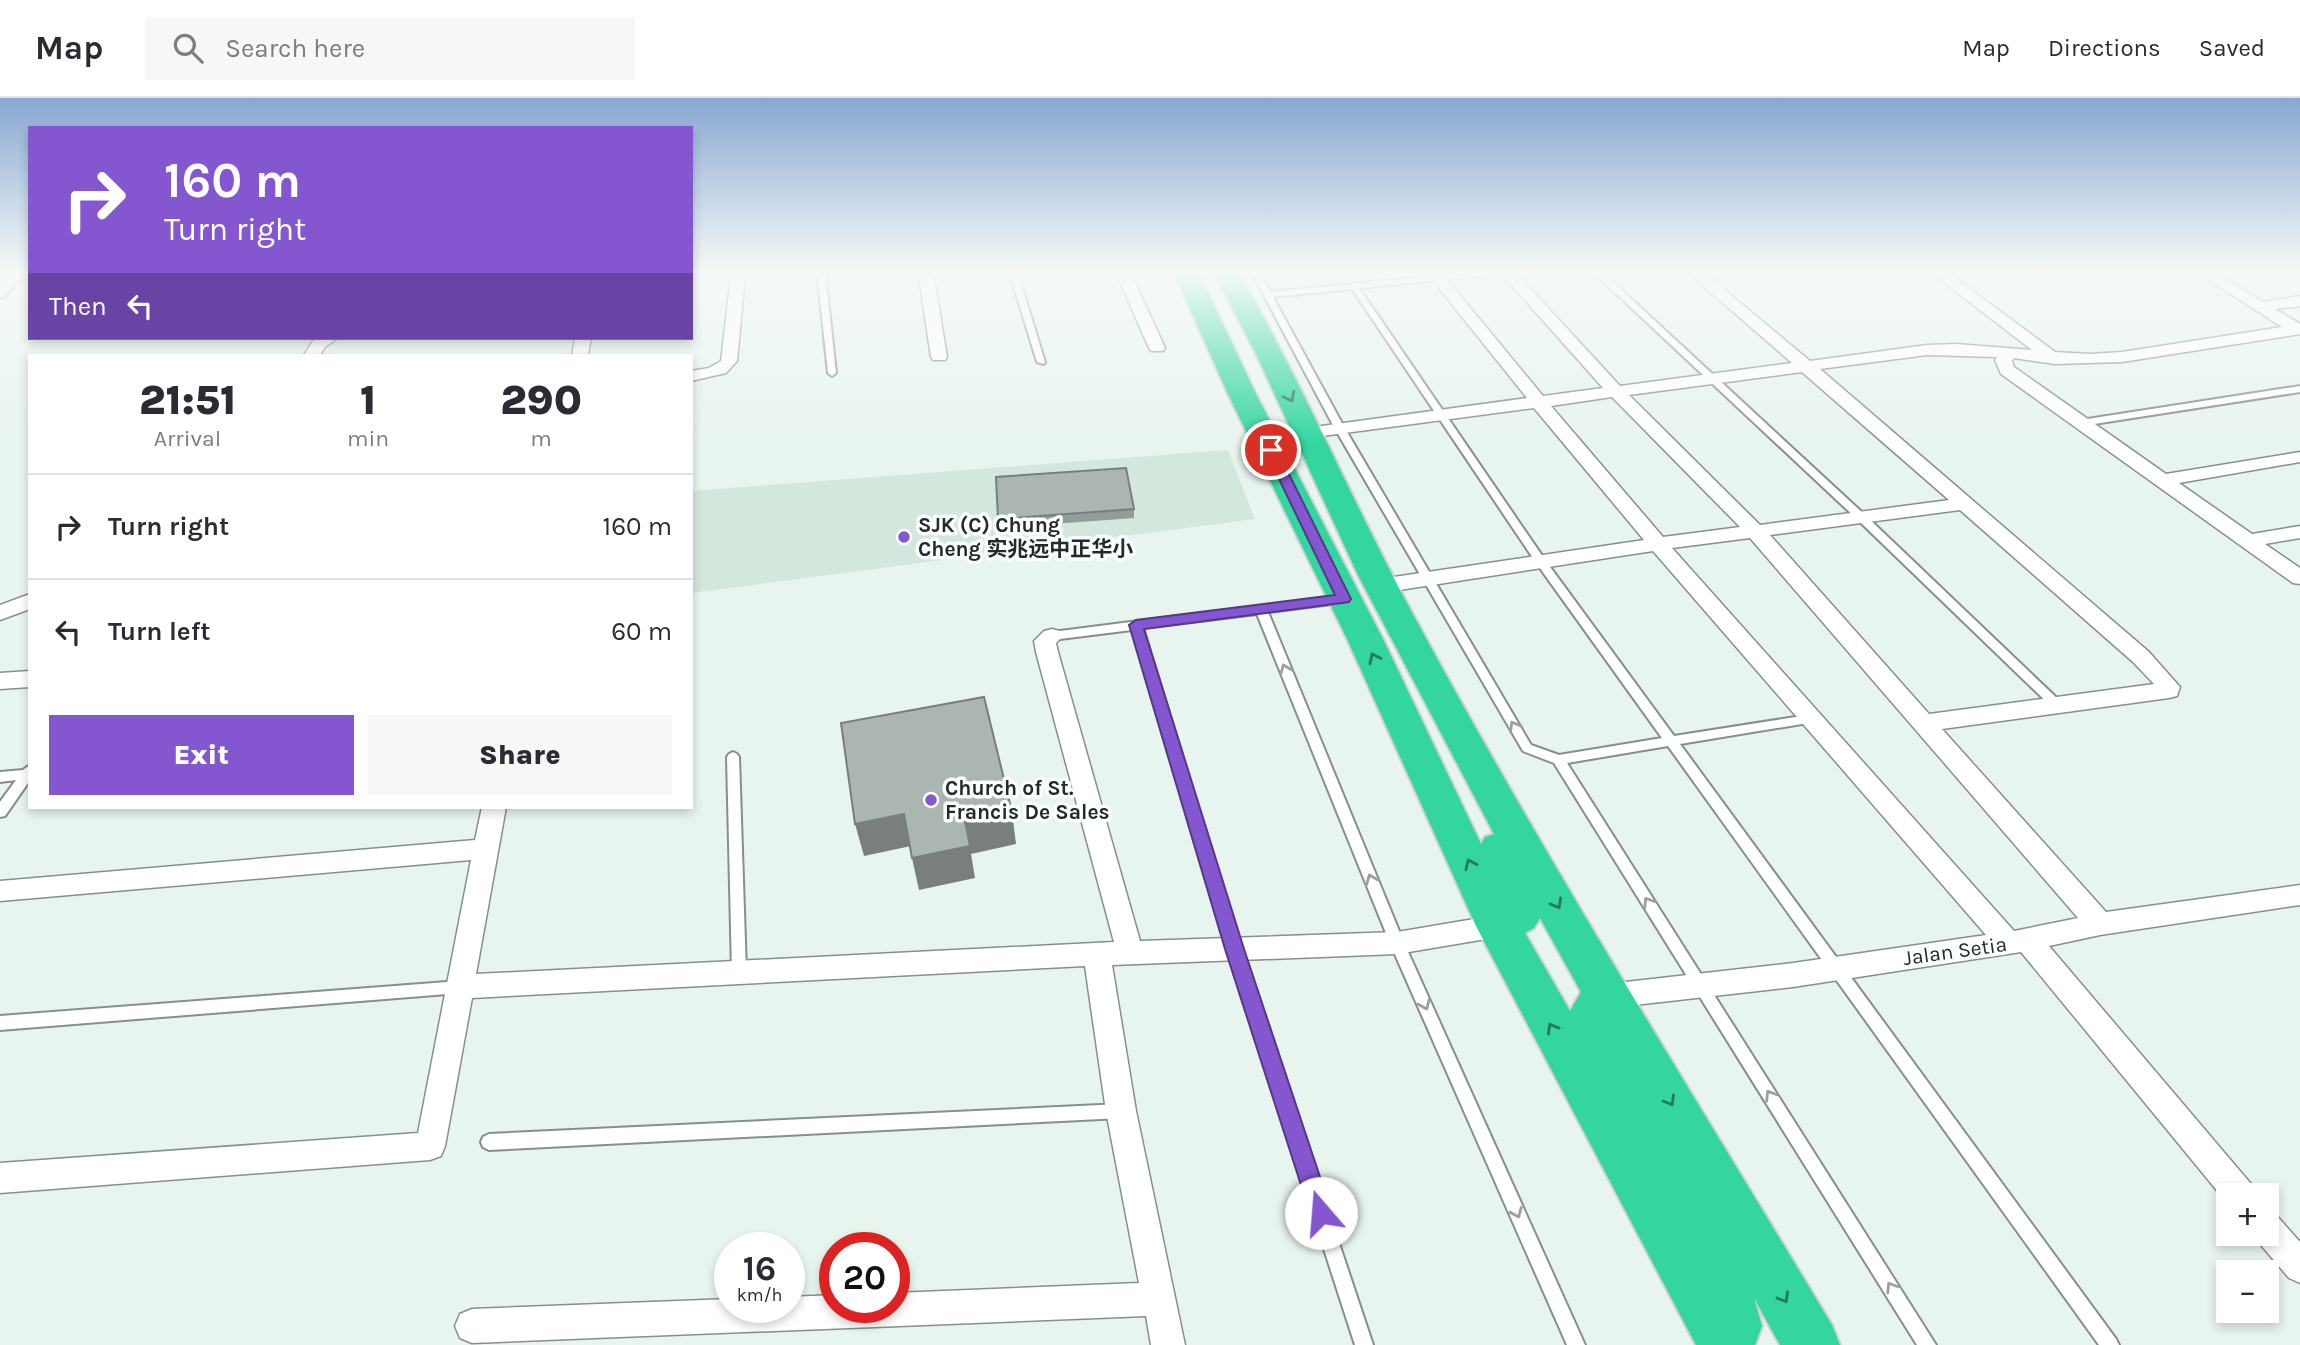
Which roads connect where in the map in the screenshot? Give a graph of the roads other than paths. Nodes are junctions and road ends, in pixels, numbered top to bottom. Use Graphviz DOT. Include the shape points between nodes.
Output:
graph roads {
  1 [pos="732,329"];
  2 [pos="827,329"];
  3 [pos="935,329"];
  4 [pos="1031,329"];
  5 [pos="1148,329"];
  6 [pos="1212,329"];
  7 [pos="1240,329"];
  8 [pos="1260,329"];
  9 [pos="1281,329"];
  10 [pos="1383,329"];
  11 [pos="1478,329"];
  12 [pos="1560,329"];
  13 [pos="1659,329"];
  14 [pos="1762,329"];
  15 [pos="2015,329"];
  16 [pos="2297,329"];
  17 [pos="326,340"];
  18 [pos="1157,348"];
  19 [pos="313,354"];
  20 [pos="2008,355"];
  21 [pos="939,356"];
  22 [pos="2055,359"];
  23 [pos="1041,362"];
  24 [pos="1807,367"];
  25 [pos="832,373"];
  26 [pos="693,376"];
  27 [pos="1714,380"];
  28 [pos="2300,389"];
  29 [pos="1614,390"];
  30 [pos="1242,394"];
  31 [pos="1535,401"];
  32 [pos="1440,414"];
  33 [pos="2081,423"];
  34 [pos="1323,430"];
  35 [pos="2300,457"];
  36 [pos="2164,480"];
  37 [pos="1963,504"];
  38 [pos="1862,518"];
  39 [pos="1755,531"];
  40 [pos="2300,532"];
  41 [pos="2248,541"];
  42 [pos="1658,544"];
  43 [pos="1541,562"];
  44 [pos="2300,578"];
  45 [pos="1427,579"];
  46 [pos="28,602"];
  47 [pos="1374,602"];
  48 [pos="1261,610"];
  49 [pos="0,613"];
  50 [pos="1136,625"];
  51 [pos="1052,636"];
  52 [pos="28,678"];
  53 [pos="0,681"];
  54 [pos="2058,706"];
  55 [pos="1808,719"];
  56 [pos="1923,723"];
  57 [pos="1670,740"];
  58 [pos="733,757"];
  59 [pos="1558,760"];
  60 [pos="28,773"];
  61 [pos="28,774"];
  62 [pos="0,777"];
  63 [pos="494,809"];
  64 [pos="0,812"];
  65 [pos="486,849"];
  66 [pos="0,891"];
  67 [pos="2300,895"];
  68 [pos="2100,924"];
  69 [pos="1498,926"];
  70 [pos="2018,941"];
  71 [pos="1397,943"];
  72 [pos="1234,949"];
  73 [pos="1130,953"];
  74 [pos="1097,955"];
  75 [pos="1836,968"];
  76 [pos="739,972"];
  77 [pos="1701,985"];
  78 [pos="460,986"];
  79 [pos="1608,996"];
  80 [pos="0,1023"];
  81 [pos="1121,1111"];
  82 [pos="489,1142"];
  83 [pos="0,1178"];
  84 [pos="2230,1183"];
  85 [pos="2279,1242"];
  86 [pos="2300,1267"];
  87 [pos="1159,1299"];
  88 [pos="472,1326"];
  89 [pos="1168,1345"];
  90 [pos="1364,1345"];
  91 [pos="1576,1345"];
  92 [pos="1727,1345"];
  93 [pos="1740,1345"];
  94 [pos="1811,1345"];
  95 [pos="1927,1345"];
  96 [pos="2110,1345"];
  1 -- 26 [label="street" via="732,356 727,366"];
  2 -- 25 [label="lane"];
  3 -- 21 [label="street"];
  4 -- 23 [label="lane"];
  5 -- 18 [label="street"];
  6 -- 30 [label="highway"];
  7 -- 30 [label="highway" via="1264,377 1263,385"];
  8 -- 34 [label="highway, one-way"];
  9 -- 34 [label="lane"];
  10 -- 32 [label="lane"];
  11 -- 31 [label="street"];
  12 -- 29 [label="street"];
  13 -- 27 [label="lane"];
  14 -- 24 [label="street"];
  15 -- 22 [label="street"];
  16 -- 22 [label="street" via="2122,357"];
  17 -- 19 [label="street"];
  20 -- 22 [label="street"];
  20 -- 24 [label="street" via="1927,350"];
  20 -- 33 [label="street" via="2003,359 2007,370"];
  24 -- 27 [label="street"];
  24 -- 37 [label="street"];
  27 -- 29 [label="street"];
  27 -- 38 [label="lane"];
  28 -- 33 [label="lane"];
  29 -- 31 [label="street"];
  29 -- 39 [label="street"];
  30 -- 47 [label="highway"];
  31 -- 32 [label="street"];
  31 -- 42 [label="street"];
  32 -- 34 [label="street"];
  32 -- 43 [label="lane"];
  33 -- 36 [label="street"];
  34 -- 45 [label="lane"];
  34 -- 47 [label="highway"];
  35 -- 36 [label="street"];
  36 -- 41 [label="street"];
  37 -- 38 [label="street"];
  37 -- 54 [label="street" via="2141,657 2169,687"];
  38 -- 39 [label="street"];
  38 -- 54 [label="lane"];
  39 -- 42 [label="street"];
  39 -- 56 [label="street"];
  40 -- 41 [label="street"];
  41 -- 44 [label="street"];
  42 -- 43 [label="street"];
  42 -- 55 [label="street"];
  43 -- 45 [label="street"];
  43 -- 57 [label="lane"];
  45 -- 47 [label="street"];
  59 -- 45 [label="lane, one-way" via="1527,748"];
  46 -- 49 [label="street"];
  47 -- 48 [label="lane"];
  69 -- 47 [label="highway, one-way"];
  47 -- 69 [label="highway" via="1521,890 1524,906"];
  47 -- 79 [label="highway, one-way"];
  48 -- 50 [label="lane"];
  71 -- 48 [label="lane, one-way"];
  50 -- 51 [label="lane"];
  50 -- 72 [label="lane"];
  51 -- 73 [label="street" via="1045,641 1047,652"];
  52 -- 53 [label="street"];
  54 -- 56 [label="street"];
  55 -- 57 [label="lane"];
  55 -- 70 [label="street"];
  56 -- 68 [label="street"];
  57 -- 59 [label="lane"];
  57 -- 75 [label="lane"];
  58 -- 76 [label="lane"];
  77 -- 59 [label="lane, one-way"];
  60 -- 62 [label="lane"];
  61 -- 64 [label="lane"];
  63 -- 65 [label="street"];
  65 -- 66 [label="street"];
  65 -- 78 [label="street"];
  67 -- 68 [label="street, Jalan Setia"];
  68 -- 70 [label="street, Jalan Setia"];
  69 -- 71 [label="street"];
  92 -- 69 [label="highway, one-way"];
  70 -- 75 [label="street, Jalan Setia"];
  70 -- 84 [label="street"];
  71 -- 72 [label="street"];
  71 -- 91 [label="lane, one-way"];
  72 -- 73 [label="street"];
  72 -- 90 [label="lane"];
  73 -- 74 [label="street"];
  74 -- 76 [label="street"];
  74 -- 81 [label="street"];
  75 -- 77 [label="street, Jalan Setia"];
  75 -- 96 [label="lane"];
  76 -- 78 [label="street"];
  77 -- 79 [label="street, Jalan Setia"];
  95 -- 77 [label="lane, one-way"];
  78 -- 80 [label="lane"];
  78 -- 83 [label="street" via="430,1146"];
  79 -- 93 [label="highway" via="1587,1021 1589,1037 1717,1267"];
  79 -- 94 [label="highway, one-way"];
  81 -- 82 [label="lane"];
  81 -- 87 [label="street"];
  85 -- 86 [label="street"];
  87 -- 88 [label="street"];
  87 -- 89 [label="street"];
}
